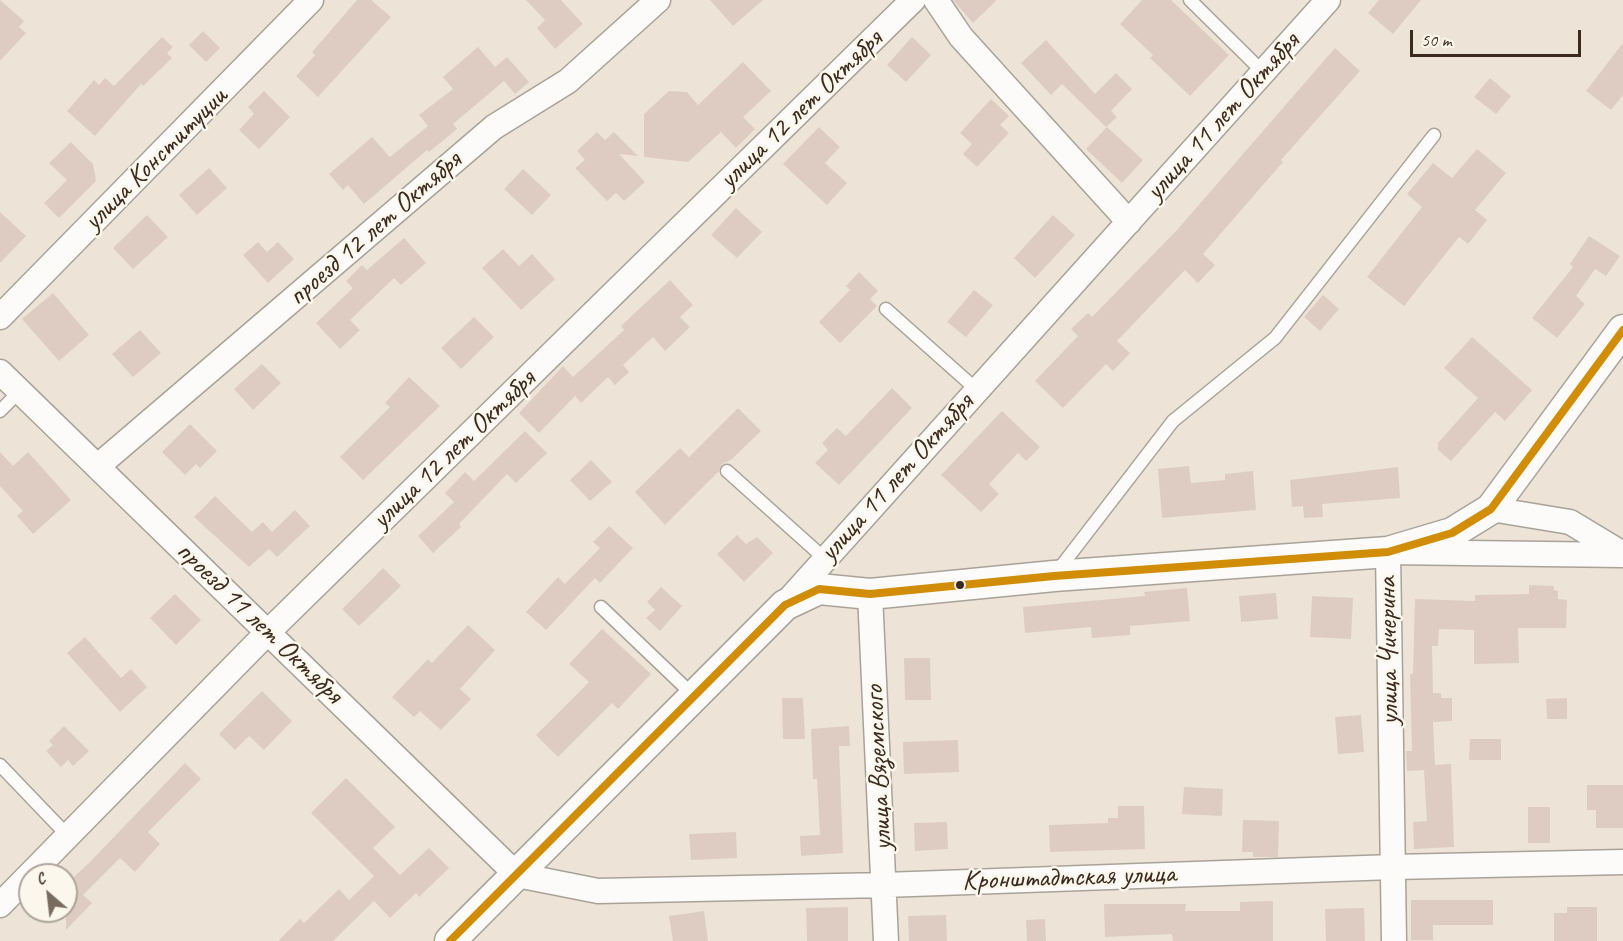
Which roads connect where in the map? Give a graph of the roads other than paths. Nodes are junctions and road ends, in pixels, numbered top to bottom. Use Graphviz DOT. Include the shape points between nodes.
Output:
graph roads {
  1 [pos="311,0"];
  2 [pos="658,0"];
  3 [pos="913,0"];
  4 [pos="936,0"];
  5 [pos="1190,0"];
  6 [pos="1328,0"];
  7 [pos="1263,72"];
  8 [pos="1434,135"];
  9 [pos="1129,222"];
  10 [pos="886,309"];
  11 [pos="0,317"];
  12 [pos="1623,330"];
  13 [pos="0,372"];
  14 [pos="977,390"];
  15 [pos="20,392"];
  16 [pos="0,411"];
  17 [pos="98,466"];
  18 [pos="727,471"];
  19 [pos="1491,509"];
  20 [pos="1388,552"];
  21 [pos="1623,555"];
  22 [pos="824,558"];
  23 [pos="1054,576"];
  24 [pos="870,594"];
  25 [pos="785,605"];
  26 [pos="601,607"];
  27 [pos="268,632"];
  28 [pos="694,695"];
  29 [pos="0,765"];
  30 [pos="68,836"];
  31 [pos="1623,862"];
  32 [pos="1393,867"];
  33 [pos="517,875"];
  34 [pos="884,885"];
  35 [pos="0,906"];
  36 [pos="450,941"];
  37 [pos="886,941"];
  38 [pos="1394,941"];
  1 -- 11 [label="street, улица Конституции"];
  2 -- 17 [label="street, проезд 12 лет Октября" via="568,81 494,127"];
  3 -- 27 [label="street, улица 12 лет Октября"];
  4 -- 9 [label="street" via="961,37"];
  5 -- 7 [label="lane"];
  6 -- 7 [label="street, улица 11 лет Октября"];
  7 -- 9 [label="street, улица 11 лет Октября"];
  8 -- 23 [label="lane" via="1275,338 1173,421"];
  9 -- 14 [label="street, улица 11 лет Октября"];
  10 -- 14 [label="lane"];
  12 -- 19 [label="street, улица Чичерина"];
  13 -- 15 [label="street, проезд 11 лет Октября"];
  14 -- 22 [label="street, улица 11 лет Октября"];
  15 -- 16 [label="lane"];
  15 -- 17 [label="street, проезд 11 лет Октября"];
  17 -- 27 [label="street, проезд 11 лет Октября"];
  18 -- 22 [label="lane"];
  19 -- 20 [label="street, улица Чичерина" via="1452,533"];
  19 -- 21 [label="street" via="1570,522"];
  20 -- 21 [label="street"];
  20 -- 23 [label="street"];
  20 -- 32 [label="street, улица Чичерина"];
  22 -- 25 [label="street, улица 11 лет Октября"];
  23 -- 24 [label="street"];
  24 -- 25 [label="street" via="819,589"];
  24 -- 34 [label="street, улица Вяземского"];
  25 -- 28 [label="street, улица 11 лет Октября"];
  26 -- 28 [label="lane"];
  27 -- 30 [label="street, улица 12 лет Октября"];
  27 -- 33 [label="street, проезд 11 лет Октября"];
  28 -- 33 [label="street, улица 11 лет Октября"];
  29 -- 30 [label="lane"];
  30 -- 35 [label="street, улица 12 лет Октября"];
  31 -- 32 [label="street, Кронштадтская улица"];
  32 -- 34 [label="street, Кронштадтская улица"];
  32 -- 38 [label="street, улица Чичерина"];
  33 -- 34 [label="street, Кронштадтская улица" via="598,891"];
  33 -- 36 [label="street, улица 11 лет Октября"];
  34 -- 37 [label="street, улица Вяземского"];
}
